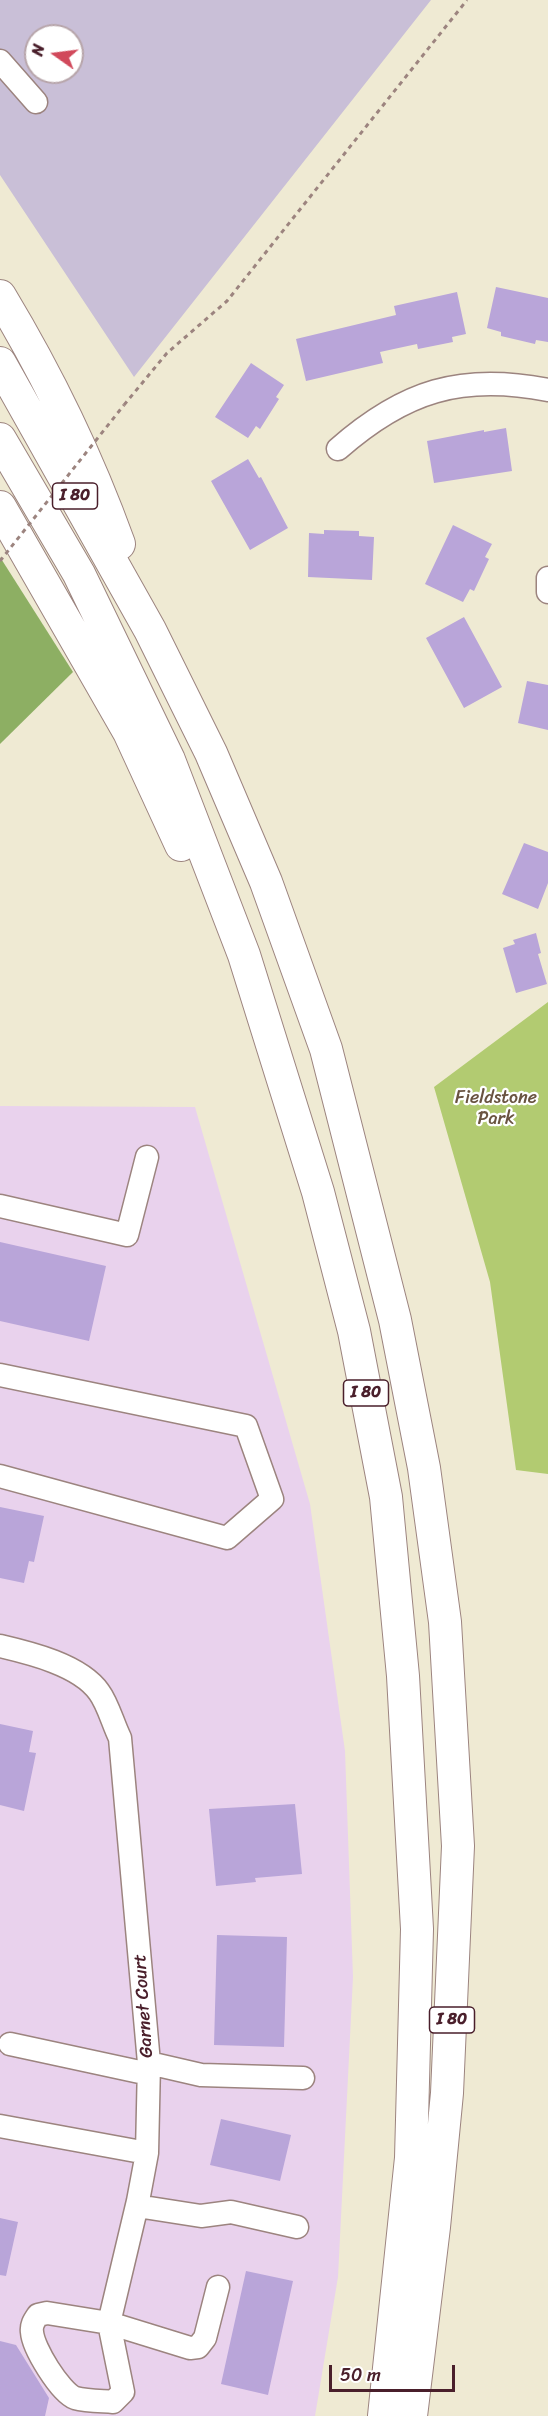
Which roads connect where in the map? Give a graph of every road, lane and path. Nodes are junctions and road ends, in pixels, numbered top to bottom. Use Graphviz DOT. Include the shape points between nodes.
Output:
graph roads {
  1 [pos="467,0"];
  2 [pos="0,61"];
  3 [pos="36,102"];
  4 [pos="0,296"];
  5 [pos="0,363"];
  6 [pos="548,390"];
  7 [pos="0,439"];
  8 [pos="338,449"];
  9 [pos="0,507"];
  10 [pos="0,561"];
  11 [pos="548,578"];
  12 [pos="548,592"];
  13 [pos="150,630"];
  14 [pos="274,1052"];
  15 [pos="147,1157"];
  16 [pos="0,1206"];
  17 [pos="0,1375"];
  18 [pos="0,1476"];
  19 [pos="0,1646"];
  20 [pos="10,2044"];
  21 [pos="149,2068"];
  22 [pos="303,2078"];
  23 [pos="0,2126"];
  24 [pos="147,2153"];
  25 [pos="137,2206"];
  26 [pos="297,2227"];
  27 [pos="218,2287"];
  28 [pos="108,2323"];
  29 [pos="384,2416"];
  30 [pos="411,2416"];
  1 -- 10 [label="path, bridge" via="227,302 167,353"];
  2 -- 3 [label="street"];
  4 -- 13 [label="highway" via="26,339 100,491"];
  5 -- 13 [label="highway, I 80"];
  6 -- 8 [label="street" via="486,383 433,391 387,410"];
  7 -- 14 [label="highway, I 80" via="79,574 169,760 244,955"];
  9 -- 14 [label="highway" via="129,732"];
  11 -- 12 [label="street"];
  13 -- 30 [label="highway, I 80" via="211,753 266,882 326,1049 395,1320 434,1537 446,1622 458,1846 447,2093"];
  14 -- 29 [label="highway, I 80" via="318,1192 354,1331 386,1497 403,1676 417,1929 416,2000 411,2158"];
  15 -- 16 [label="street" via="127,1235"];
  17 -- 18 [label="street" via="246,1426 272,1499 227,1538"];
  19 -- 21 [label="street, Garnet Court" via="68,1667 99,1691 120,1738"];
  20 -- 21 [label="street"];
  21 -- 22 [label="street" via="201,2075"];
  21 -- 24 [label="street, Garnet Court"];
  23 -- 24 [label="street"];
  24 -- 25 [label="street, Garnet Court"];
  25 -- 26 [label="street" via="201,2216 231,2212"];
  25 -- 28 [label="street, Garnet Court"];
  27 -- 28 [label="street" via="205,2338 198,2347 190,2348"];
  28 -- 28 [label="street" via="123,2392 113,2402 74,2397 46,2366 32,2334 33,2323 38,2315 47,2313"];
}
